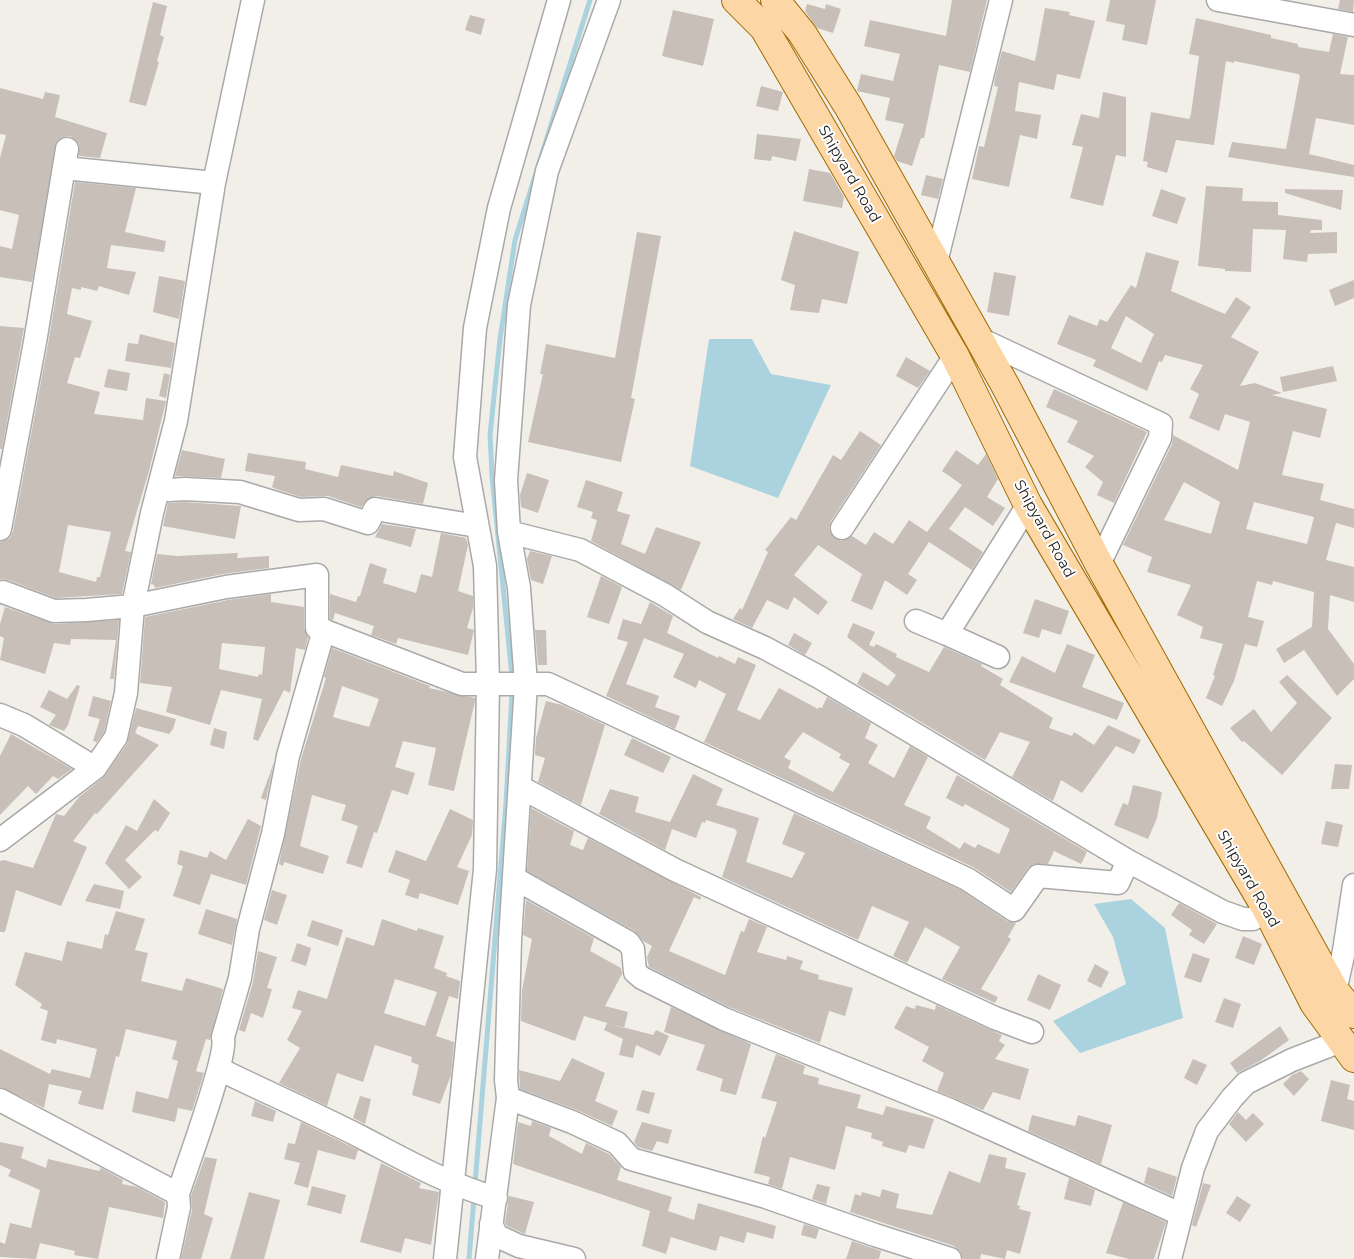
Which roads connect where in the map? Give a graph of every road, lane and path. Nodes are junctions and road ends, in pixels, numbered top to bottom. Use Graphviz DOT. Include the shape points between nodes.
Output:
graph roads {
  1 [pos="253,0"];
  2 [pos="559,0"];
  3 [pos="609,0"];
  4 [pos="736,0"];
  5 [pos="775,0"];
  6 [pos="1001,0"];
  7 [pos="1218,0"];
  8 [pos="1354,25"];
  9 [pos="214,183"];
  10 [pos="936,262"];
  11 [pos="980,339"];
  12 [pos="955,356"];
  13 [pos="5,473"];
  14 [pos="160,486"];
  15 [pos="1028,505"];
  16 [pos="477,526"];
  17 [pos="842,528"];
  18 [pos="0,529"];
  19 [pos="509,532"];
  20 [pos="1100,564"];
  21 [pos="1,596"];
  22 [pos="132,606"];
  23 [pos="916,621"];
  24 [pos="324,630"];
  25 [pos="947,634"];
  26 [pos="998,657"];
  27 [pos="488,683"];
  28 [pos="526,684"];
  29 [pos="0,715"];
  30 [pos="95,768"];
  31 [pos="520,787"];
  32 [pos="0,840"];
  33 [pos="1128,861"];
  34 [pos="514,878"];
  35 [pos="1354,885"];
  36 [pos="1266,908"];
  37 [pos="1336,991"];
  38 [pos="1354,1014"];
  39 [pos="1032,1032"];
  40 [pos="1347,1049"];
  41 [pos="219,1069"];
  42 [pos="508,1098"];
  43 [pos="0,1100"];
  44 [pos="475,1191"];
  45 [pos="178,1194"];
  46 [pos="1180,1214"];
  47 [pos="490,1224"];
  48 [pos="168,1259"];
  49 [pos="445,1259"];
  50 [pos="487,1259"];
  51 [pos="574,1259"];
  52 [pos="950,1259"];
  53 [pos="1170,1259"];
  1 -- 9 [label="street"];
  2 -- 16 [label="street" via="499,208 475,328 465,457"];
  3 -- 19 [label="street" via="547,171 518,305 506,480"];
  4 -- 12 [label="main road, Shipyard Road" via="764,28"];
  5 -- 10 [label="main road" via="802,33 848,106"];
  6 -- 10 [label="street"];
  7 -- 8 [label="street"];
  9 -- 13 [label="street" via="65,158 36,342"];
  9 -- 14 [label="street" via="176,421"];
  10 -- 11 [label="main road"];
  11 -- 20 [label="main road"];
  11 -- 20 [label="street" via="1161,424 1160,438"];
  12 -- 15 [label="main road, Shipyard Road"];
  12 -- 17 [label="street"];
  13 -- 18 [label="street"];
  14 -- 16 [label="street" via="169,490 240,492 299,510 324,509 368,523 375,509"];
  14 -- 22 [label="street"];
  15 -- 25 [label="street"];
  15 -- 36 [label="main road, Shipyard Road"];
  16 -- 27 [label="street" via="484,566"];
  19 -- 28 [label="street" via="519,588"];
  19 -- 33 [label="street" via="580,550 665,594 707,622 765,648 819,678"];
  20 -- 37 [label="main road"];
  21 -- 22 [label="street" via="54,611"];
  22 -- 24 [label="street" via="226,587 317,575 317,628"];
  22 -- 30 [label="street" via="126,693 116,737"];
  23 -- 25 [label="street"];
  24 -- 27 [label="street" via="462,684"];
  24 -- 41 [label="street" via="288,756 273,834 248,929 240,978 223,1037"];
  25 -- 26 [label="street"];
  27 -- 28 [label="street"];
  27 -- 44 [label="street"];
  28 -- 31 [label="street"];
  28 -- 33 [label="street" via="548,684 967,879 1014,910 1038,876 1118,883"];
  29 -- 30 [label="street" via="24,725"];
  30 -- 32 [label="street"];
  31 -- 34 [label="street"];
  31 -- 39 [label="street" via="675,870 995,1018"];
  33 -- 36 [label="street" via="1223,912 1243,919 1253,919"];
  34 -- 42 [label="street" via="506,1070"];
  34 -- 46 [label="street" via="621,937 633,949 635,972 642,978 724,1019 916,1096"];
  35 -- 37 [label="street"];
  36 -- 40 [label="main road, Shipyard Road" via="1314,1003"];
  37 -- 38 [label="main road"];
  40 -- 46 [label="street" via="1292,1060 1246,1083 1208,1131"];
  41 -- 44 [label="street"];
  41 -- 45 [label="street"];
  42 -- 44 [label="street"];
  42 -- 52 [label="street" via="617,1143 631,1159 766,1197"];
  43 -- 45 [label="street"];
  44 -- 47 [label="street"];
  44 -- 49 [label="street"];
  45 -- 48 [label="street" via="179,1207"];
  46 -- 53 [label="street"];
  47 -- 50 [label="street"];
  47 -- 51 [label="street" via="497,1236 519,1246"];
}
